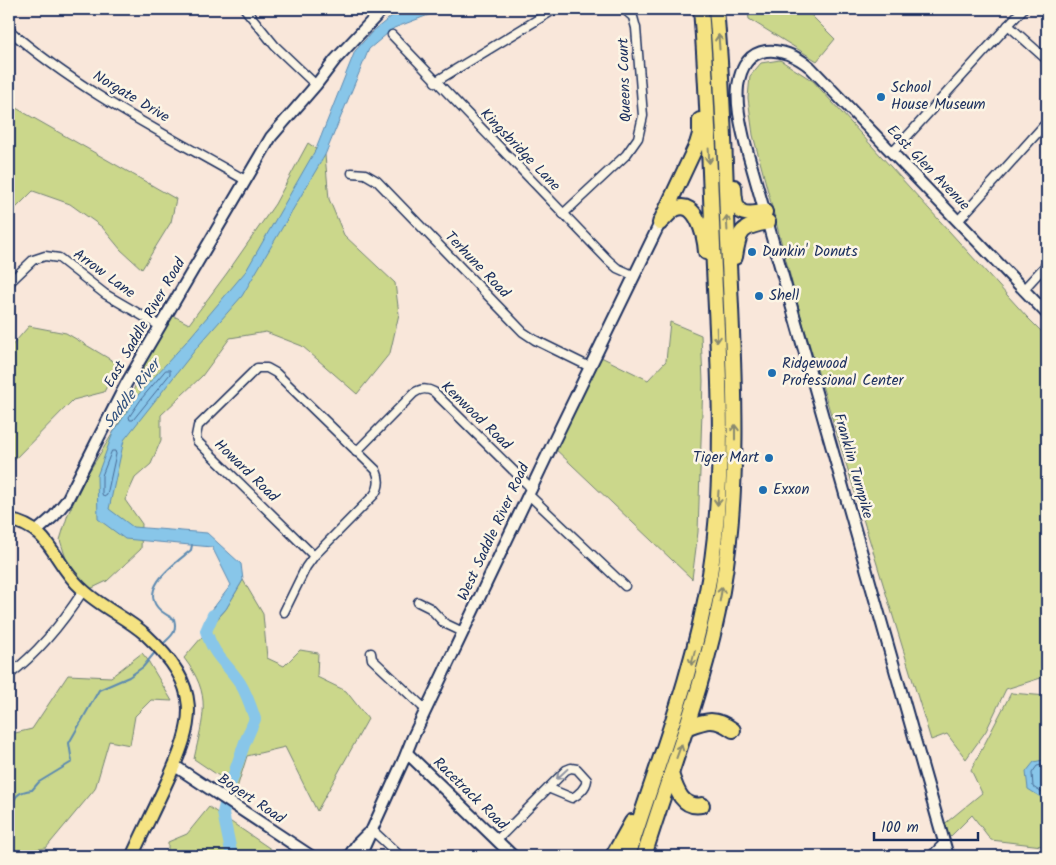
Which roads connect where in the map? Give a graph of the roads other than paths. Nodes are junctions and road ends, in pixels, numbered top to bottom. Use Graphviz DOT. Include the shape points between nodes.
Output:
graph roads {
  1 [pos="245,9"];
  2 [pos="383,9"];
  3 [pos="555,9"];
  4 [pos="624,9"];
  5 [pos="701,9"];
  6 [pos="716,9"];
  7 [pos="1023,9"];
  8 [pos="1008,25"];
  9 [pos="9,30"];
  10 [pos="392,35"];
  11 [pos="704,54"];
  12 [pos="754,56"];
  13 [pos="1047,60"];
  14 [pos="435,82"];
  15 [pos="316,85"];
  16 [pos="723,113"];
  17 [pos="1047,122"];
  18 [pos="892,152"];
  19 [pos="352,173"];
  20 [pos="245,180"];
  21 [pos="563,214"];
  22 [pos="767,217"];
  23 [pos="958,221"];
  24 [pos="660,223"];
  25 [pos="1047,264"];
  26 [pos="635,276"];
  27 [pos="9,283"];
  28 [pos="730,290"];
  29 [pos="1023,290"];
  30 [pos="716,308"];
  31 [pos="1047,314"];
  32 [pos="160,326"];
  33 [pos="590,367"];
  34 [pos="356,452"];
  35 [pos="530,492"];
  36 [pos="9,520"];
  37 [pos="37,532"];
  38 [pos="314,556"];
  39 [pos="626,586"];
  40 [pos="83,591"];
  41 [pos="418,602"];
  42 [pos="284,612"];
  43 [pos="463,632"];
  44 [pos="371,653"];
  45 [pos="9,675"];
  46 [pos="426,710"];
  47 [pos="688,727"];
  48 [pos="733,730"];
  49 [pos="406,753"];
  50 [pos="175,766"];
  51 [pos="671,774"];
  52 [pos="548,788"];
  53 [pos="649,793"];
  54 [pos="663,797"];
  55 [pos="702,805"];
  56 [pos="371,830"];
  57 [pos="496,840"];
  58 [pos="944,843"];
  59 [pos="132,856"];
  60 [pos="311,856"];
  61 [pos="349,856"];
  62 [pos="360,856"];
  63 [pos="400,856"];
  64 [pos="513,856"];
  65 [pos="613,856"];
  66 [pos="628,856"];
  67 [pos="644,856"];
  68 [pos="653,856"];
  69 [pos="931,856"];
  70 [pos="948,856"];
  1 -- 15 [label="street" via="275,46"];
  2 -- 15 [label="street, East Saddle River Road"];
  3 -- 14 [label="street"];
  4 -- 21 [label="street, Queens Court" via="636,28 643,116 641,128 626,155"];
  5 -- 11 [label="highway"];
  16 -- 6 [label="highway, one-way"];
  7 -- 8 [label="street"];
  8 -- 13 [label="street"];
  8 -- 18 [label="street"];
  9 -- 20 [label="street, Norgate Drive" via="97,94"];
  10 -- 14 [label="street, Kingsbridge Lane"];
  11 -- 24 [label="highway" via="699,139"];
  11 -- 30 [label="highway, one-way"];
  12 -- 18 [label="street, East Glen Avenue" via="773,50 799,59 824,80"];
  12 -- 22 [label="street, Franklin Turnpike" via="740,78 738,106"];
  14 -- 21 [label="street, Kingsbridge Lane"];
  15 -- 20 [label="street, East Saddle River Road" via="271,137"];
  16 -- 22 [label="highway" via="732,158 736,205 746,215"];
  28 -- 16 [label="highway, one-way"];
  17 -- 23 [label="street"];
  18 -- 23 [label="street, East Glen Avenue"];
  19 -- 33 [label="street, Terhune Road" via="365,174 377,181 524,332"];
  20 -- 32 [label="street, East Saddle River Road"];
  21 -- 26 [label="street, Kingsbridge Lane" via="612,265"];
  22 -- 28 [label="highway" via="747,227 738,236"];
  22 -- 58 [label="street, Franklin Turnpike"];
  23 -- 29 [label="street, East Glen Avenue"];
  24 -- 26 [label="street, West Saddle River Road"];
  24 -- 30 [label="highway" via="678,208 686,208 695,215 703,232"];
  25 -- 29 [label="street"];
  26 -- 33 [label="street, West Saddle River Road"];
  27 -- 32 [label="street, Arrow Lane" via="33,260 45,256 59,258 105,294"];
  47 -- 28 [label="highway, one-way" via="714,629 731,523 735,428"];
  29 -- 31 [label="street, East Glen Avenue"];
  30 -- 53 [label="highway, one-way" via="720,460 710,574 689,673"];
  32 -- 37 [label="street, East Saddle River Road" via="126,384 67,500"];
  33 -- 35 [label="street, West Saddle River Road"];
  34 -- 35 [label="street, Kenwood Road" via="414,393 429,390"];
  34 -- 38 [label="street" via="376,470 379,486"];
  34 -- 38 [label="street, Howard Road" via="276,373 264,367 254,369 198,426 196,436 199,444"];
  35 -- 39 [label="street"];
  35 -- 43 [label="street, West Saddle River Road"];
  36 -- 37 [label="main road"];
  37 -- 40 [label="main road"];
  38 -- 42 [label="street"];
  40 -- 45 [label="street" via="53,632"];
  40 -- 50 [label="main road" via="135,626 158,648 184,685 189,720"];
  41 -- 43 [label="street" via="430,608 444,623"];
  43 -- 46 [label="street, West Saddle River Road"];
  44 -- 46 [label="street" via="372,659"];
  46 -- 49 [label="street, West Saddle River Road"];
  47 -- 48 [label="highway" via="714,720"];
  51 -- 47 [label="highway, one-way"];
  49 -- 56 [label="street, West Saddle River Road"];
  49 -- 57 [label="street, Racetrack Road"];
  50 -- 59 [label="main road"];
  50 -- 60 [label="street, Bogert Road"];
  51 -- 54 [label="highway"];
  51 -- 55 [label="highway" via="682,799 692,805"];
  52 -- 52 [label="street, one-way" via="572,798 587,780 577,769 571,768"];
  52 -- 57 [label="street"];
  53 -- 65 [label="highway"];
  53 -- 66 [label="highway"];
  54 -- 67 [label="highway"];
  54 -- 68 [label="highway"];
  56 -- 61 [label="street"];
  56 -- 62 [label="street, West Saddle River Road"];
  56 -- 63 [label="street"];
  57 -- 64 [label="street, Racetrack Road"];
  58 -- 69 [label="street"];
  58 -- 70 [label="street, Franklin Turnpike"];
}
